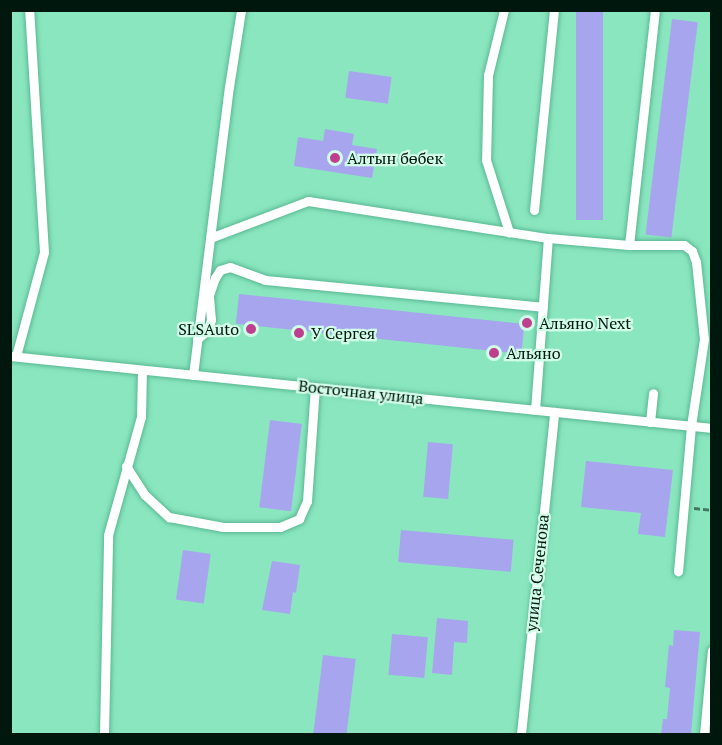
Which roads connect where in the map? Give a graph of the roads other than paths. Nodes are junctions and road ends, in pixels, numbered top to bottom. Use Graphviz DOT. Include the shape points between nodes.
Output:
graph roads {
  1 [pos="28,10"];
  2 [pos="241,10"];
  3 [pos="504,10"];
  4 [pos="554,10"];
  5 [pos="656,10"];
  6 [pos="534,210"];
  7 [pos="509,232"];
  8 [pos="210,238"];
  9 [pos="548,238"];
  10 [pos="629,245"];
  11 [pos="543,307"];
  12 [pos="197,339"];
  13 [pos="708,339"];
  14 [pos="13,356"];
  15 [pos="142,370"];
  16 [pos="193,375"];
  17 [pos="315,387"];
  18 [pos="653,393"];
  19 [pos="535,410"];
  20 [pos="554,412"];
  21 [pos="650,422"];
  22 [pos="691,426"];
  23 [pos="711,428"];
  24 [pos="126,466"];
  25 [pos="678,571"];
  26 [pos="711,650"];
  27 [pos="104,735"];
  28 [pos="521,735"];
  29 [pos="704,735"];
  1 -- 14 [label="lane" via="44,252"];
  2 -- 8 [label="lane"];
  3 -- 7 [label="lane" via="488,75 486,160"];
  4 -- 6 [label="lane"];
  5 -- 10 [label="lane"];
  7 -- 8 [label="lane" via="308,201"];
  7 -- 9 [label="lane"];
  8 -- 12 [label="lane"];
  9 -- 10 [label="lane"];
  9 -- 11 [label="lane"];
  10 -- 13 [label="lane" via="684,245 692,251"];
  11 -- 12 [label="lane" via="265,280 230,267 220,270 215,278 209,295 211,320 207,331"];
  11 -- 19 [label="lane"];
  12 -- 16 [label="lane"];
  13 -- 22 [label="lane"];
  14 -- 15 [label="lane, Восточная улица"];
  15 -- 16 [label="lane, Восточная улица"];
  15 -- 24 [label="lane" via="141,417"];
  16 -- 17 [label="lane, Восточная улица"];
  17 -- 19 [label="lane, Восточная улица"];
  17 -- 24 [label="lane" via="307,501 299,519 280,527 223,527 169,517 145,495"];
  18 -- 21 [label="lane"];
  19 -- 20 [label="lane, Восточная улица"];
  20 -- 21 [label="lane, Восточная улица"];
  20 -- 28 [label="lane, улица Сеченова"];
  21 -- 22 [label="lane, Восточная улица"];
  22 -- 23 [label="lane, Восточная улица"];
  22 -- 25 [label="lane"];
  24 -- 27 [label="lane" via="108,535"];
  26 -- 29 [label="lane"];
}
